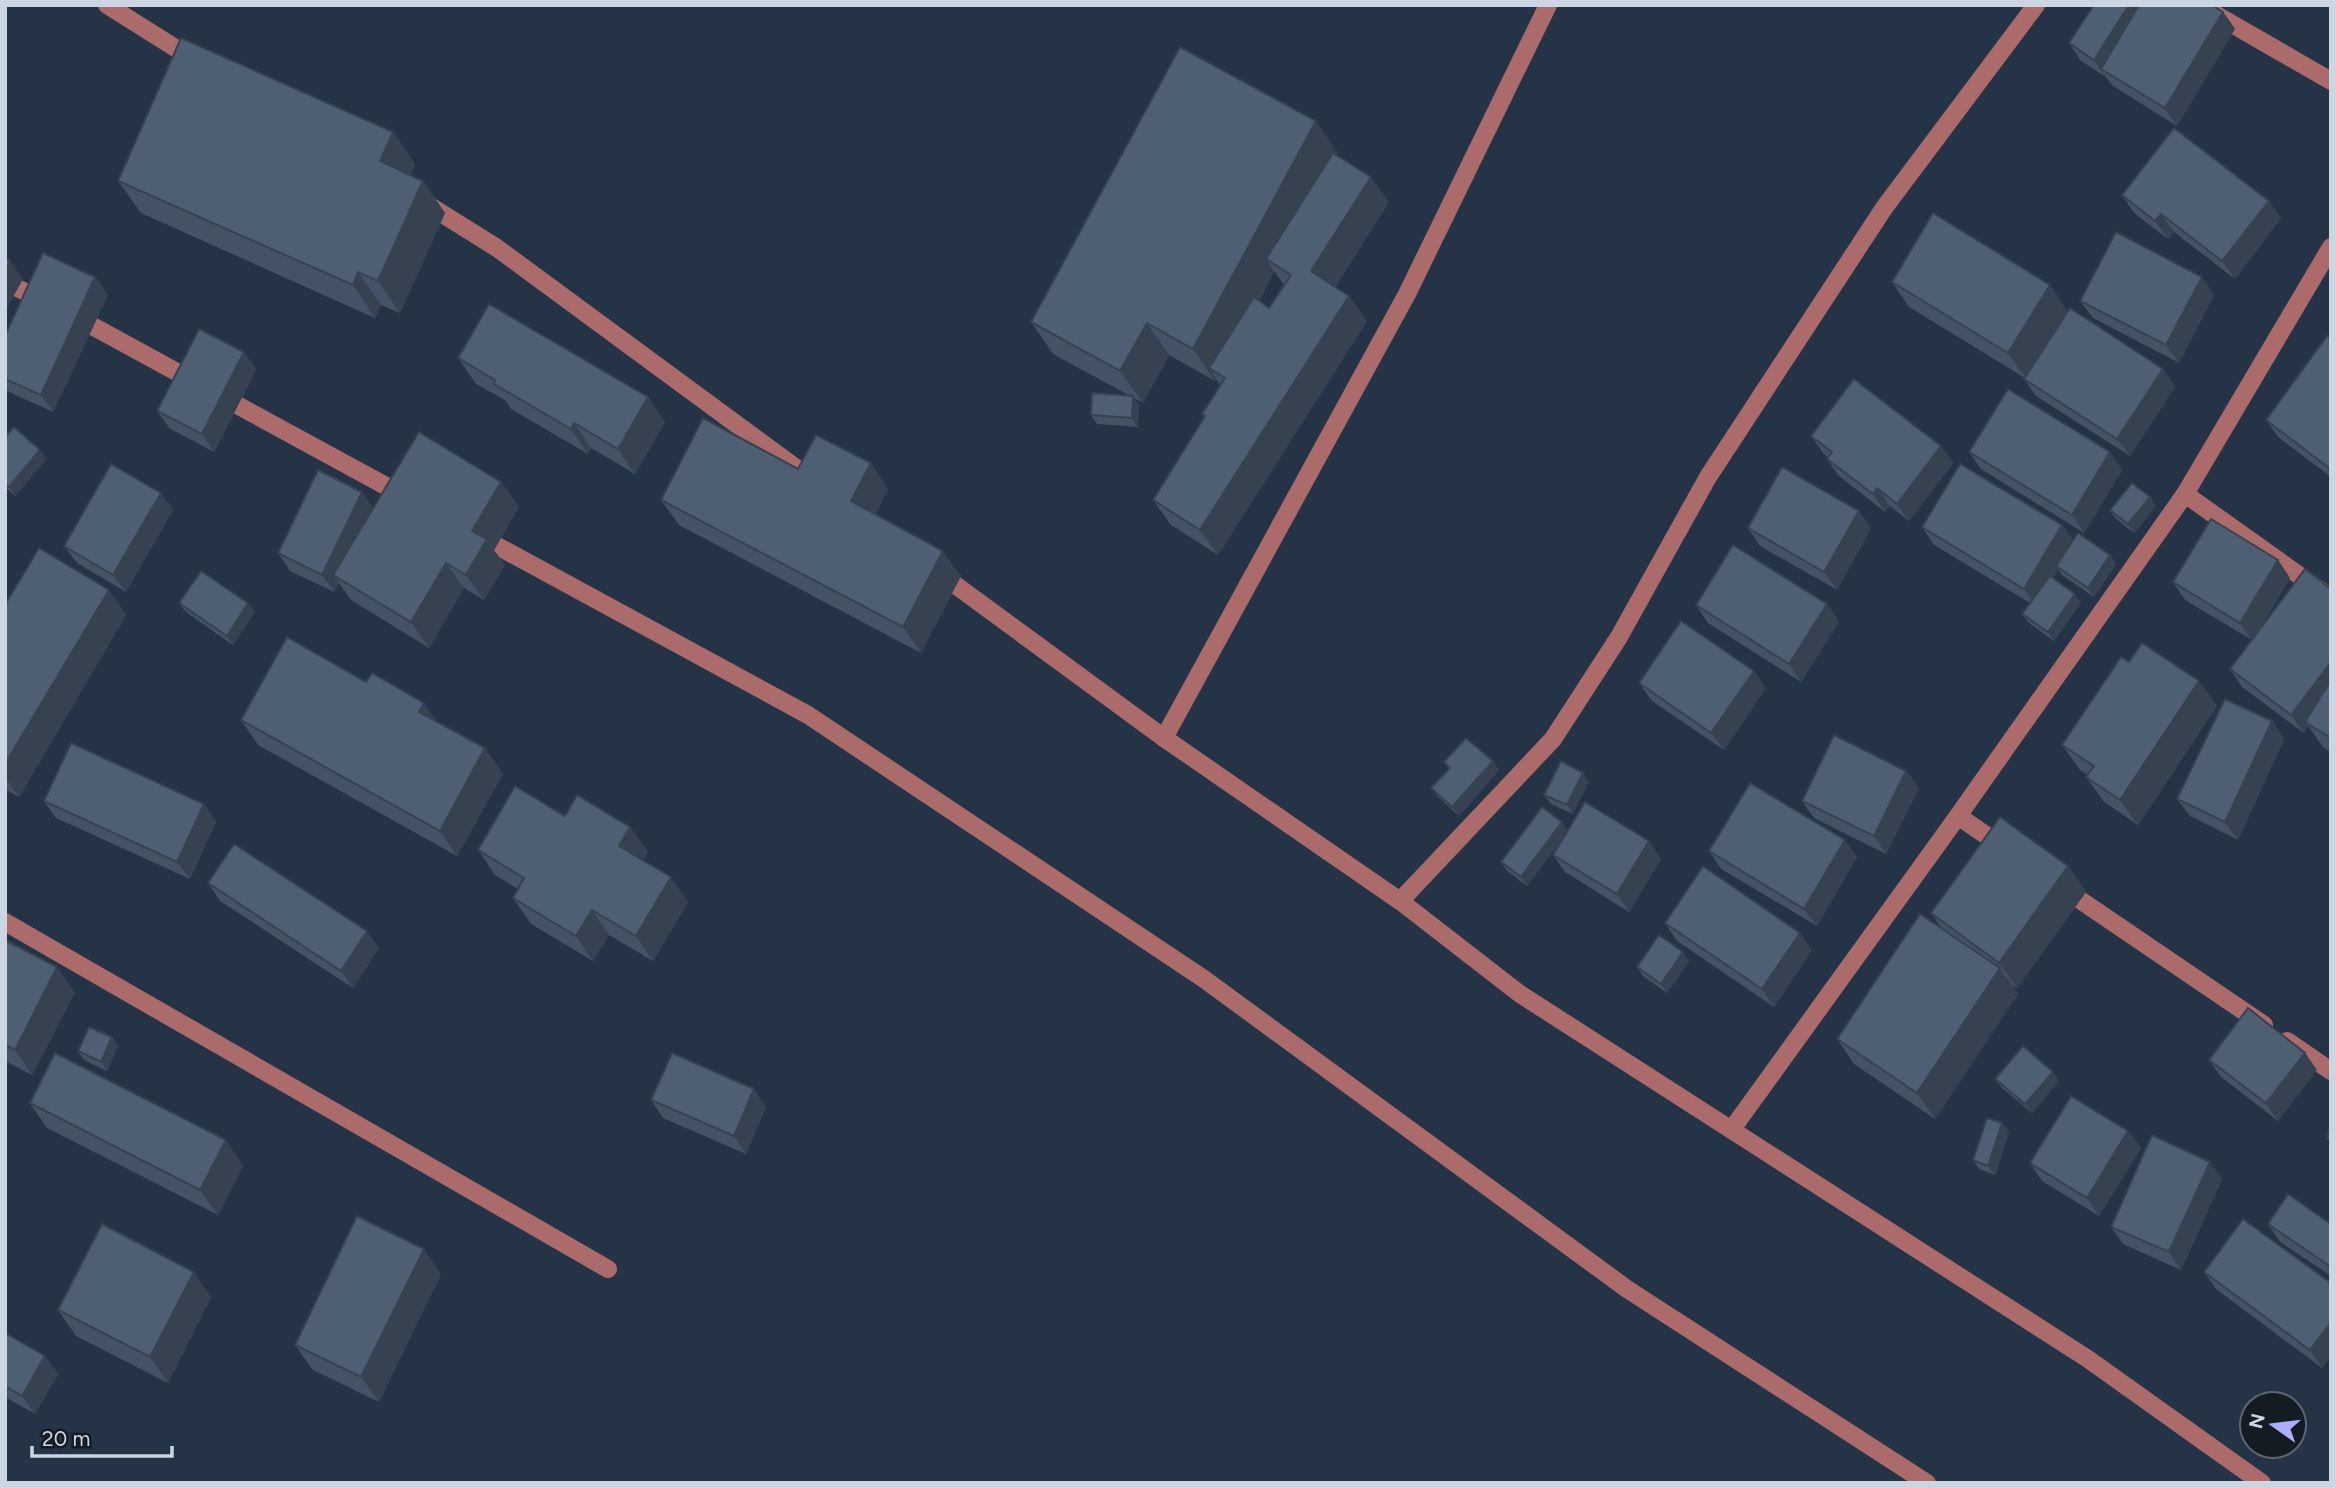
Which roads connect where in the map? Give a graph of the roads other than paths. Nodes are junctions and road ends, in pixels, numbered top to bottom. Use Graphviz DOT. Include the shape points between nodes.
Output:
graph roads {
  1 [pos="107,5"];
  2 [pos="1548,5"];
  3 [pos="2036,5"];
  4 [pos="2199,5"];
  5 [pos="213,71"];
  6 [pos="2331,81"];
  7 [pos="414,196"];
  8 [pos="2331,247"];
  9 [pos="5,282"];
  10 [pos="830,493"];
  11 [pos="2185,494"];
  12 [pos="417,503"];
  13 [pos="466,529"];
  14 [pos="930,566"];
  15 [pos="2331,598"];
  16 [pos="1164,738"];
  17 [pos="1958,816"];
  18 [pos="2026,863"];
  19 [pos="2048,878"];
  20 [pos="1400,901"];
  21 [pos="5,922"];
  22 [pos="2331,1071"];
  23 [pos="1732,1129"];
  24 [pos="608,1269"];
  25 [pos="1927,1483"];
  26 [pos="2262,1483"];
  1 -- 5 [label="street"];
  2 -- 16 [label="street" via="1407,294"];
  3 -- 20 [label="street" via="1876,220 1708,477 1619,637 1553,739"];
  4 -- 6 [label="street"];
  7 -- 10 [label="street" via="497,248"];
  8 -- 11 [label="street"];
  9 -- 12 [label="street"];
  11 -- 15 [label="street"];
  11 -- 17 [label="street"];
  13 -- 25 [label="street" via="808,715 1204,979 1627,1289"];
  14 -- 16 [label="street"];
  16 -- 20 [label="street"];
  17 -- 18 [label="street"];
  17 -- 23 [label="street"];
  19 -- 22 [label="street"];
  20 -- 23 [label="street" via="1520,994"];
  21 -- 24 [label="street"];
  23 -- 26 [label="street" via="2088,1359"];
}
